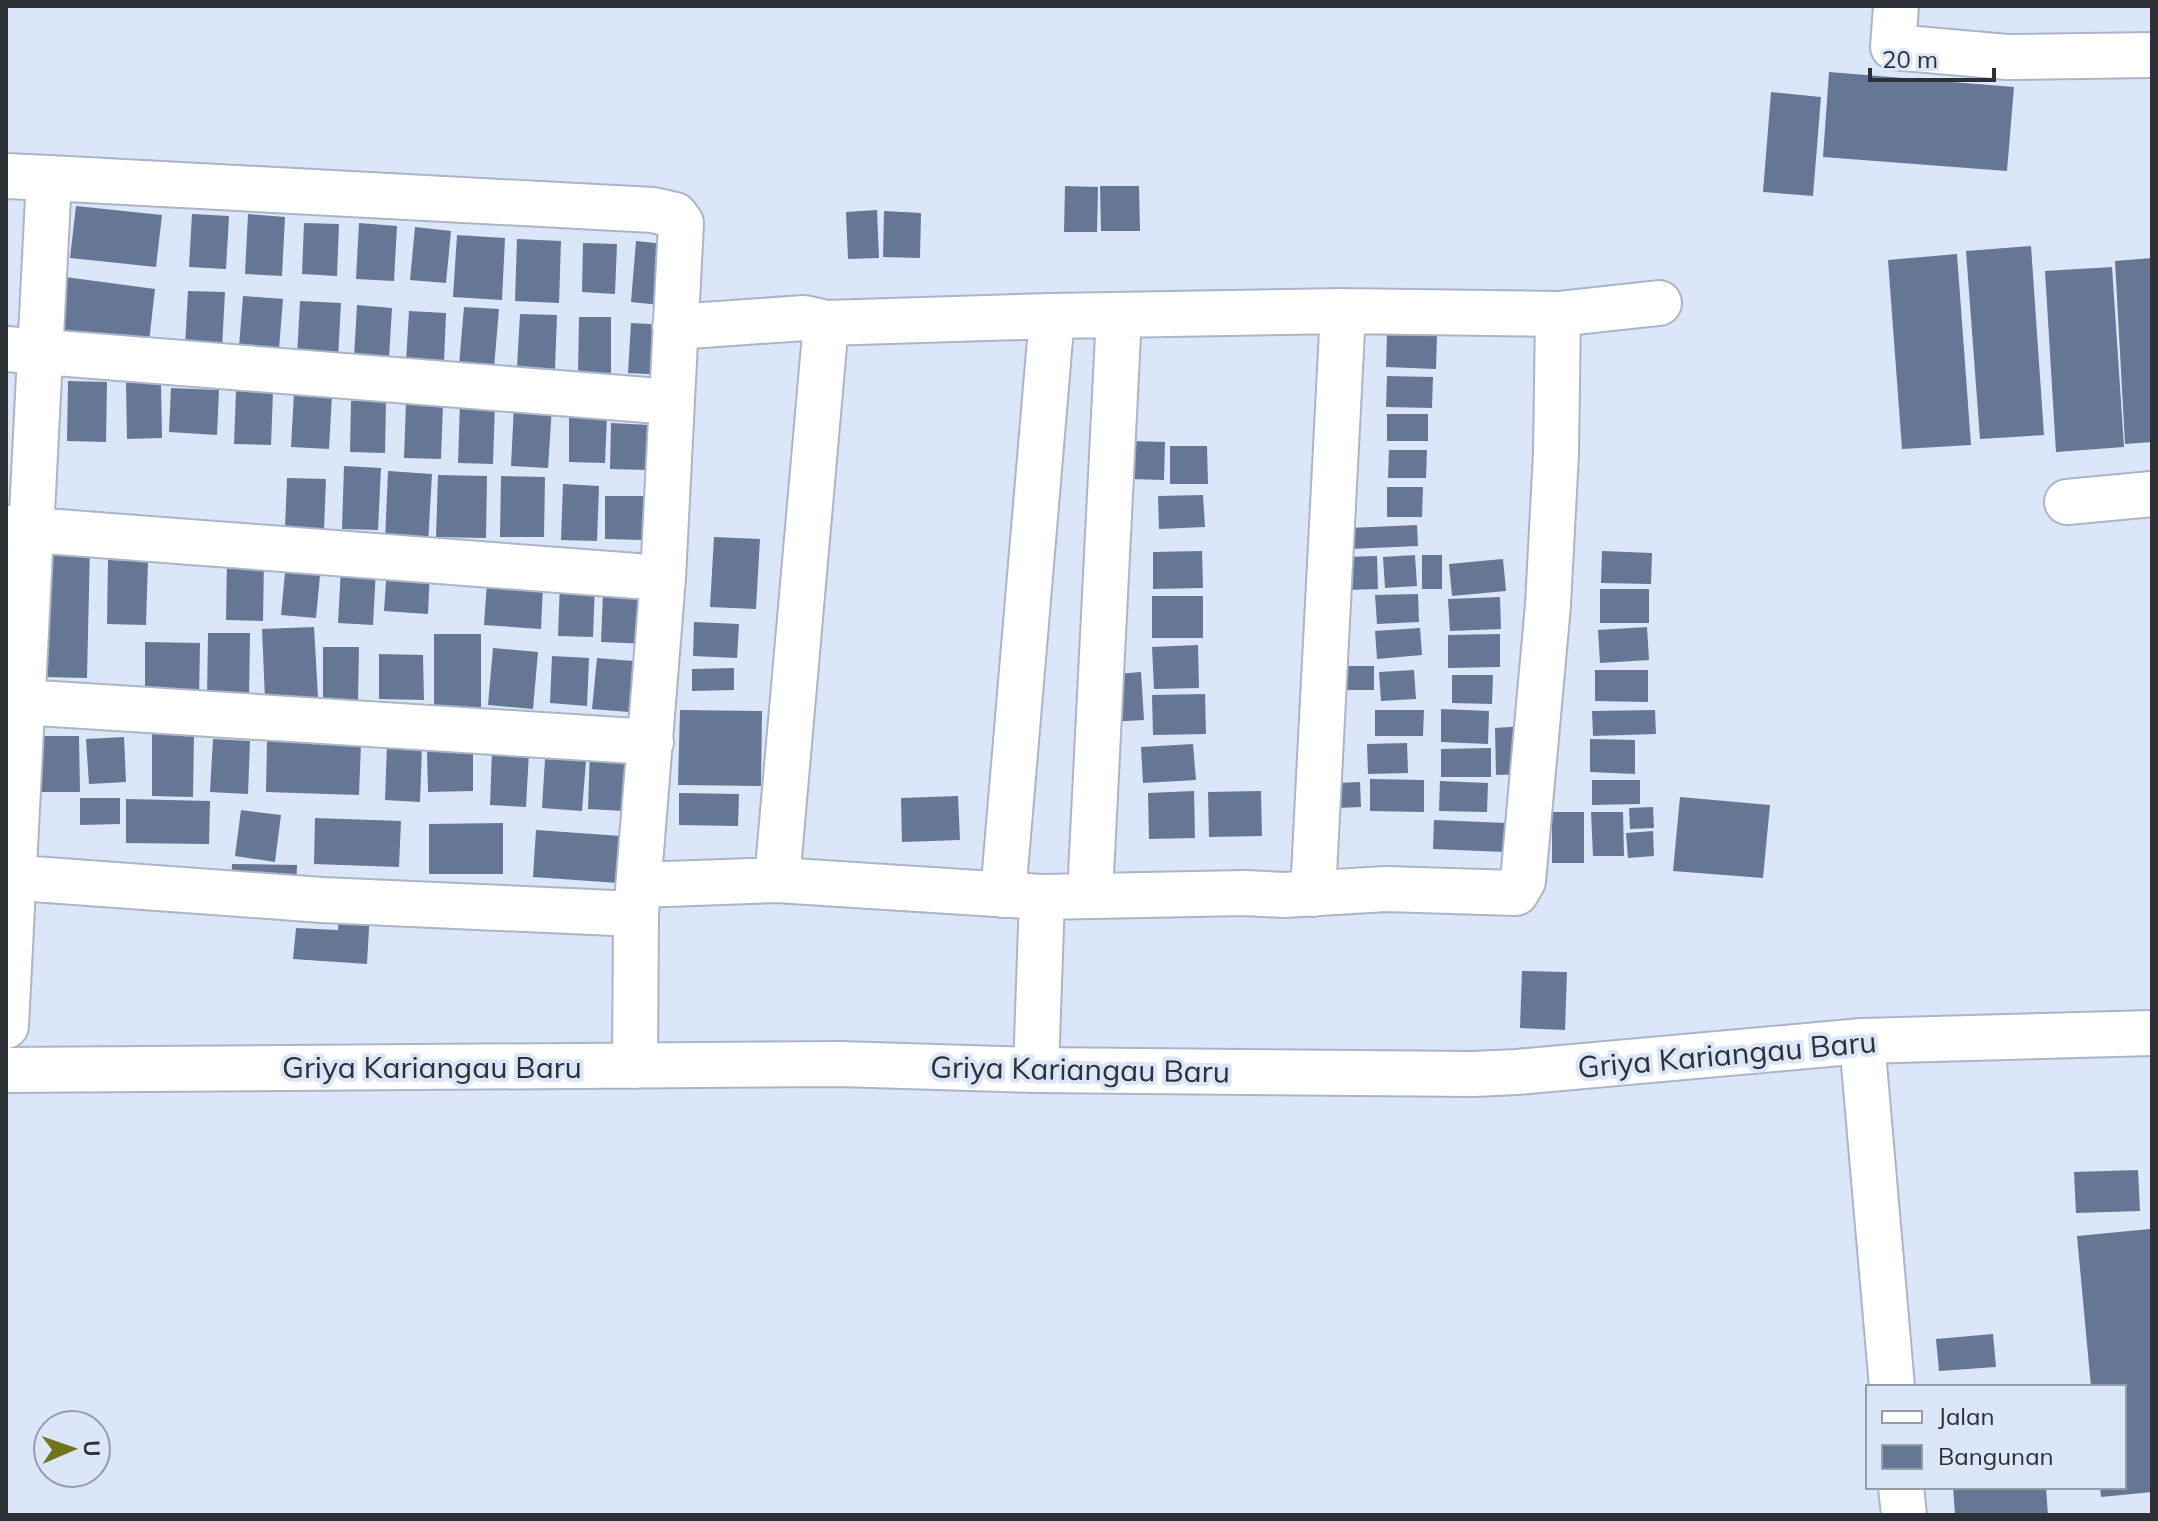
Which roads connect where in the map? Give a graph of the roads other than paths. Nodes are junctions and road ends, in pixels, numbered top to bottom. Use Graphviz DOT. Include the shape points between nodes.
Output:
graph roads {
  1 [pos="1896,6"];
  2 [pos="2152,55"];
  3 [pos="6,176"];
  4 [pos="49,178"];
  5 [pos="1659,303"];
  6 [pos="1343,311"];
  7 [pos="1558,314"];
  8 [pos="1119,315"];
  9 [pos="1052,316"];
  10 [pos="826,323"];
  11 [pos="675,327"];
  12 [pos="23,350"];
  13 [pos="672,402"];
  14 [pos="2152,494"];
  15 [pos="2067,502"];
  16 [pos="18,529"];
  17 [pos="663,578"];
  18 [pos="14,702"];
  19 [pos="651,742"];
  20 [pos="10,877"];
  21 [pos="777,880"];
  22 [pos="1313,894"];
  23 [pos="1090,895"];
  24 [pos="1023,896"];
  25 [pos="637,900"];
  26 [pos="6,1026"];
  27 [pos="2152,1033"];
  28 [pos="1862,1041"];
  29 [pos="635,1066"];
  30 [pos="6,1070"];
  31 [pos="1036,1070"];
  32 [pos="1892,1385"];
  33 [pos="1901,1489"];
  34 [pos="1904,1515"];
  1 -- 2 [label="street" via="1893,47 2007,57"];
  3 -- 4 [label="street"];
  4 -- 11 [label="street" via="675,215 681,223"];
  4 -- 12 [label="street"];
  5 -- 7 [label="street"];
  6 -- 7 [label="street"];
  6 -- 8 [label="street"];
  6 -- 22 [label="street"];
  7 -- 22 [label="street" via="1548,605 1523,881 1516,893 1386,889"];
  8 -- 9 [label="street"];
  8 -- 23 [label="street"];
  9 -- 10 [label="street"];
  9 -- 24 [label="street"];
  10 -- 11 [label="street" via="804,318"];
  10 -- 21 [label="street"];
  11 -- 13 [label="street"];
  12 -- 13 [label="street"];
  12 -- 16 [label="street"];
  13 -- 17 [label="street"];
  14 -- 15 [label="street"];
  16 -- 17 [label="street"];
  16 -- 18 [label="street"];
  17 -- 19 [label="street"];
  18 -- 19 [label="street"];
  18 -- 20 [label="street"];
  19 -- 25 [label="street"];
  20 -- 25 [label="street" via="322,900"];
  20 -- 26 [label="street"];
  21 -- 24 [label="street"];
  21 -- 25 [label="street"];
  22 -- 23 [label="street"];
  23 -- 24 [label="street"];
  24 -- 31 [label="street"];
  25 -- 29 [label="street"];
  27 -- 28 [label="street, Griya Kariangau Baru"];
  28 -- 31 [label="street, Griya Kariangau Baru" via="1502,1073"];
  28 -- 32 [label="street"];
  29 -- 30 [label="street, Griya Kariangau Baru"];
  29 -- 31 [label="street, Griya Kariangau Baru" via="839,1064"];
  33 -- 34 [label="street"];
}
